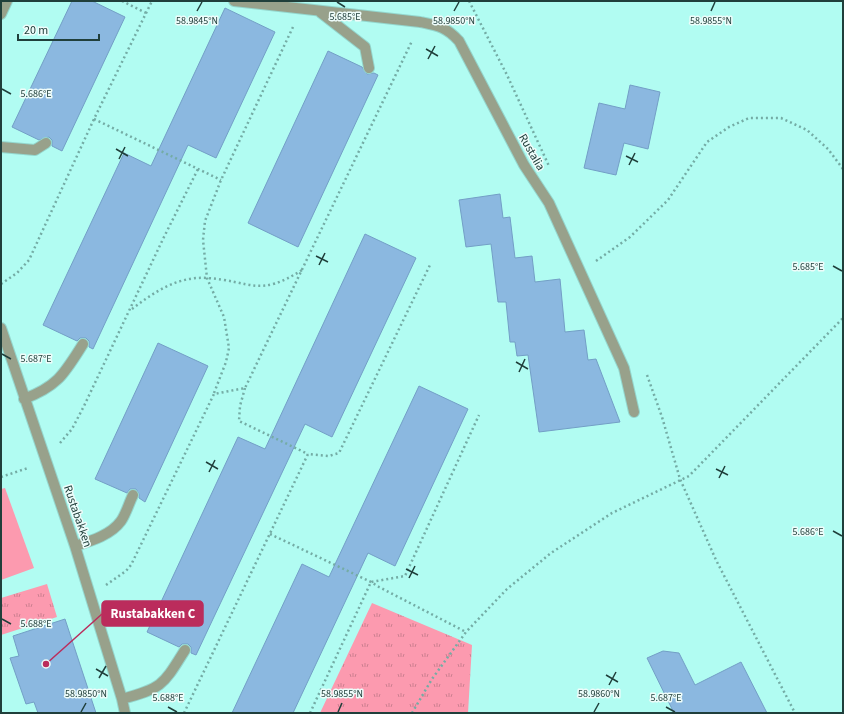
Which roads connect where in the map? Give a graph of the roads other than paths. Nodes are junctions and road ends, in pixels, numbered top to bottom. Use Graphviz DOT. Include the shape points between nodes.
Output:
graph roads {
  1 [pos="7,1"];
  2 [pos="234,1"];
  3 [pos="320,12"];
  4 [pos="1,14"];
  5 [pos="369,68"];
  6 [pos="46,143"];
  7 [pos="1,147"];
  8 [pos="1,328"];
  9 [pos="83,344"];
  10 [pos="24,399"];
  11 [pos="634,412"];
  12 [pos="133,495"];
  13 [pos="75,546"];
  14 [pos="185,650"];
  15 [pos="122,698"];
  16 [pos="125,713"];
  1 -- 4 [label="street"];
  2 -- 3 [label="street"];
  3 -- 5 [label="street" via="365,47"];
  3 -- 11 [label="street, Rustalia" via="442,26 459,41 524,165 549,203 624,368"];
  6 -- 7 [label="street" via="35,150"];
  8 -- 10 [label="street, Rustabakken"];
  9 -- 10 [label="street" via="66,371 53,385"];
  10 -- 13 [label="street, Rustabakken"];
  12 -- 13 [label="street" via="121,521 113,529 105,535"];
  13 -- 15 [label="street, Rustabakken"];
  14 -- 15 [label="street" via="166,681 153,690"];
  15 -- 16 [label="street, Rustabakken"];
}
